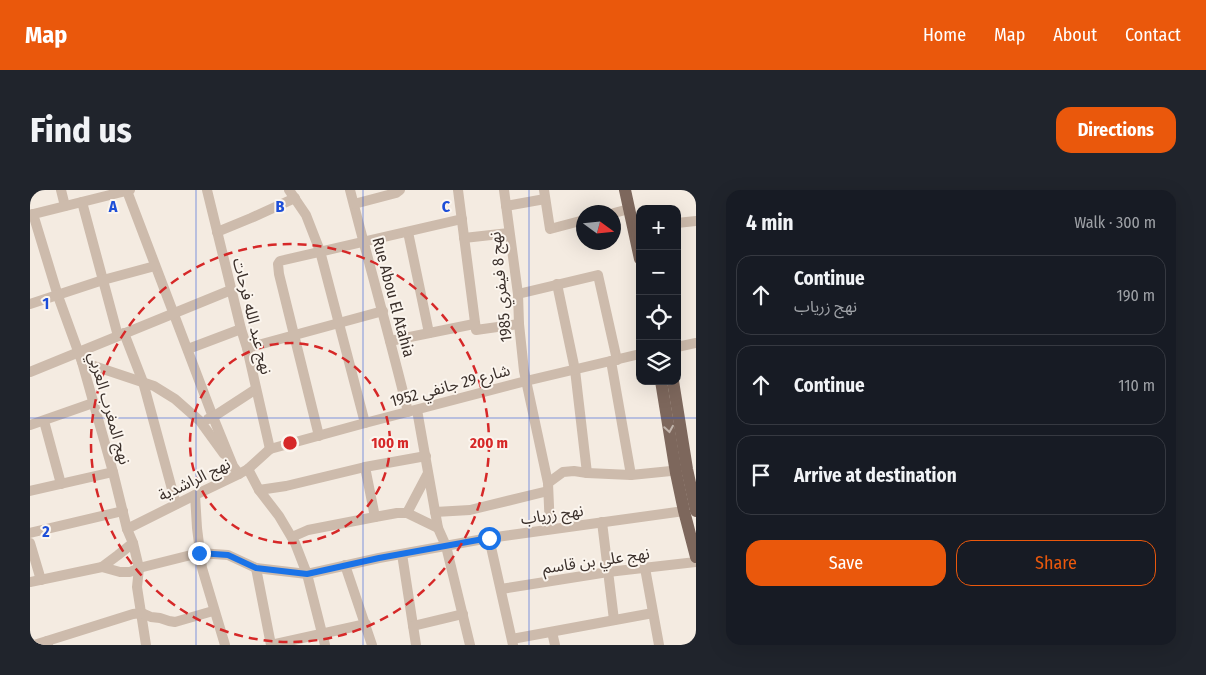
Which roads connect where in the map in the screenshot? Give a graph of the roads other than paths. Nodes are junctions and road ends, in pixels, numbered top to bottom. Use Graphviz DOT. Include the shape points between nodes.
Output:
graph roads {
  1 [pos="61,190"];
  2 [pos="129,190"];
  3 [pos="207,190"];
  4 [pos="350,190"];
  5 [pos="400,190"];
  6 [pos="458,190"];
  7 [pos="504,190"];
  8 [pos="625,190"];
  9 [pos="633,190"];
  10 [pos="292,194"];
  11 [pos="544,195"];
  12 [pos="82,202"];
  13 [pos="354,204"];
  14 [pos="637,205"];
  15 [pos="65,206"];
  16 [pos="506,206"];
  17 [pos="629,209"];
  18 [pos="621,211"];
  19 [pos="32,215"];
  20 [pos="462,219"];
  21 [pos="696,221"];
  22 [pos="576,222"];
  23 [pos="681,223"];
  24 [pos="217,232"];
  25 [pos="408,232"];
  26 [pos="509,233"];
  27 [pos="464,238"];
  28 [pos="363,241"];
  29 [pos="638,250"];
  30 [pos="320,251"];
  31 [pos="155,266"];
  32 [pos="103,280"];
  33 [pos="557,284"];
  34 [pos="231,290"];
  35 [pos="518,294"];
  36 [pos="58,296"];
  37 [pos="30,304"];
  38 [pos="383,311"];
  39 [pos="173,313"];
  40 [pos="338,323"];
  41 [pos="474,324"];
  42 [pos="519,324"];
  43 [pos="241,330"];
  44 [pos="429,333"];
  45 [pos="121,334"];
  46 [pos="294,335"];
  47 [pos="390,341"];
  48 [pos="696,343"];
  49 [pos="681,346"];
  50 [pos="247,348"];
  51 [pos="188,349"];
  52 [pos="636,355"];
  53 [pos="80,357"];
  54 [pos="614,360"];
  55 [pos="575,370"];
  56 [pos="30,372"];
  57 [pos="526,381"];
  58 [pos="143,382"];
  59 [pos="662,385"];
  60 [pos="673,385"];
  61 [pos="256,389"];
  62 [pos="93,403"];
  63 [pos="412,411"];
  64 [pos="213,417"];
  65 [pos="44,420"];
  66 [pos="200,421"];
  67 [pos="365,423"];
  68 [pos="30,425"];
  69 [pos="320,436"];
  70 [pos="270,449"];
  71 [pos="426,456"];
  72 [pos="365,467"];
  73 [pos="240,470"];
  74 [pos="682,470"];
  75 [pos="113,472"];
  76 [pos="428,472"];
  77 [pos="587,472"];
  78 [pos="631,475"];
  79 [pos="61,484"];
  80 [pos="548,487"];
  81 [pos="260,490"];
  82 [pos="30,491"];
  83 [pos="195,494"];
  84 [pos="176,504"];
  85 [pos="693,509"];
  86 [pos="123,511"];
  87 [pos="435,512"];
  88 [pos="407,513"];
  89 [pos="375,517"];
  90 [pos="602,522"];
  91 [pos="438,528"];
  92 [pos="127,529"];
  93 [pos="550,529"];
  94 [pos="30,533"];
  95 [pos="292,537"];
  96 [pos="489,538"];
  97 [pos="133,543"];
  98 [pos="30,544"];
  99 [pos="446,546"];
  100 [pos="199,553"];
  101 [pos="402,554"];
  102 [pos="696,557"];
  103 [pos="696,562"];
  104 [pos="344,565"];
  105 [pos="102,566"];
  106 [pos="139,568"];
  107 [pos="256,568"];
  108 [pos="645,568"];
  109 [pos="608,572"];
  110 [pos="307,574"];
  111 [pos="35,581"];
  112 [pos="501,589"];
  113 [pos="213,611"];
  114 [pos="142,613"];
  115 [pos="653,613"];
  116 [pos="463,614"];
  117 [pos="614,620"];
  118 [pos="366,624"];
  119 [pos="413,626"];
  120 [pos="552,632"];
  121 [pos="322,633"];
  122 [pos="513,642"];
  123 [pos="48,643"];
  124 [pos="34,645"];
  125 [pos="146,645"];
  126 [pos="224,645"];
  127 [pos="274,645"];
  128 [pos="325,645"];
  129 [pos="372,645"];
  130 [pos="416,645"];
  131 [pos="470,645"];
  132 [pos="555,645"];
  133 [pos="659,645"];
  1 -- 15 [label="street"];
  2 -- 12 [label="street"];
  2 -- 31 [label="street"];
  3 -- 24 [label="street, نهج عبد الله فرحات"];
  4 -- 13 [label="street, Rue Abou El Atahia"];
  5 -- 13 [label="street"];
  6 -- 20 [label="street"];
  7 -- 16 [label="street, نهج 8 فيفري 1985"];
  8 -- 17 [label="main road"];
  9 -- 14 [label="main road"];
  10 -- 24 [label="street" via="251,218"];
  10 -- 30 [label="street" via="306,215"];
  11 -- 16 [label="street"];
  11 -- 22 [label="street" via="550,229"];
  12 -- 15 [label="street"];
  12 -- 32 [label="street"];
  13 -- 28 [label="street, Rue Abou El Atahia"];
  15 -- 19 [label="street"];
  16 -- 26 [label="street, نهج 8 فيفري 1985"];
  17 -- 18 [label="street"];
  17 -- 29 [label="main road"];
  19 -- 36 [label="street, نهج المغرب العربي"];
  20 -- 25 [label="street"];
  20 -- 27 [label="street"];
  21 -- 23 [label="street"];
  24 -- 34 [label="street, نهج عبد الله فرحات"];
  25 -- 28 [label="street"];
  25 -- 44 [label="street"];
  26 -- 27 [label="street"];
  26 -- 35 [label="street, نهج 8 فيفري 1985"];
  27 -- 41 [label="street"];
  28 -- 30 [label="street"];
  28 -- 38 [label="street, Rue Abou El Atahia"];
  30 -- 40 [label="street"];
  30 -- 46 [label="street" via="278,264"];
  31 -- 32 [label="street"];
  31 -- 39 [label="street"];
  32 -- 36 [label="street"];
  32 -- 45 [label="street"];
  33 -- 35 [label="street"];
  33 -- 54 [label="street" via="599,276"];
  33 -- 55 [label="street"];
  34 -- 39 [label="street"];
  34 -- 43 [label="street, نهج عبد الله فرحات"];
  35 -- 42 [label="street, نهج 8 فيفري 1985"];
  36 -- 37 [label="street"];
  36 -- 53 [label="street, نهج المغرب العربي"];
  38 -- 40 [label="street"];
  38 -- 47 [label="street, Rue Abou El Atahia"];
  39 -- 45 [label="street"];
  39 -- 51 [label="street"];
  40 -- 46 [label="street"];
  40 -- 67 [label="street"];
  41 -- 42 [label="street" via="476,330"];
  41 -- 44 [label="street"];
  42 -- 57 [label="street, نهج 8 فيفري 1985"];
  43 -- 50 [label="street, نهج عبد الله فرحات"];
  43 -- 51 [label="street"];
  44 -- 47 [label="street"];
  45 -- 53 [label="street"];
  45 -- 58 [label="street"];
  46 -- 50 [label="street"];
  46 -- 69 [label="street"];
  47 -- 63 [label="street, Rue Abou El Atahia"];
  48 -- 49 [label="street"];
  50 -- 61 [label="street, نهج عبد الله فرحات"];
  51 -- 64 [label="street"];
  52 -- 54 [label="street, شارع 29 جانفي 1952"];
  53 -- 56 [label="street"];
  53 -- 58 [label="street"];
  53 -- 62 [label="street, نهج المغرب العربي"];
  54 -- 55 [label="street, شارع 29 جانفي 1952"];
  54 -- 78 [label="street"];
  55 -- 57 [label="street, شارع 29 جانفي 1952"];
  55 -- 77 [label="street"];
  57 -- 63 [label="street, شارع 29 جانفي 1952"];
  57 -- 80 [label="street, نهج 8 فيفري 1985"];
  58 -- 66 [label="street" via="175,399"];
  58 -- 84 [label="street"];
  59 -- 74 [label="main road, one-way"];
  60 -- 74 [label="main road"];
  61 -- 64 [label="street"];
  61 -- 70 [label="street, نهج عبد الله فرحات"];
  62 -- 65 [label="street"];
  62 -- 75 [label="street, نهج المغرب العربي"];
  63 -- 67 [label="street, شارع 29 جانفي 1952"];
  63 -- 71 [label="street, Rue Abou El Atahia"];
  64 -- 66 [label="street"];
  64 -- 73 [label="street"];
  65 -- 68 [label="street"];
  65 -- 79 [label="street"];
  66 -- 73 [label="street"];
  67 -- 69 [label="street, شارع 29 جانفي 1952"];
  69 -- 70 [label="street, شارع 29 جانفي 1952"];
  70 -- 73 [label="street, نهج الراشدية"];
  71 -- 72 [label="street"];
  71 -- 76 [label="street, Rue Abou El Atahia"];
  72 -- 81 [label="street"];
  72 -- 89 [label="street"];
  73 -- 81 [label="street"];
  73 -- 83 [label="street, نهج الراشدية"];
  74 -- 78 [label="street"];
  74 -- 85 [label="main road"];
  75 -- 79 [label="street"];
  75 -- 86 [label="street, نهج المغرب العربي"];
  76 -- 87 [label="street, Rue Abou El Atahia"];
  76 -- 88 [label="street"];
  77 -- 78 [label="street"];
  77 -- 80 [label="street" via="563,472"];
  79 -- 82 [label="street"];
  80 -- 87 [label="street" via="470,510"];
  80 -- 93 [label="street, نهج 8 فيفري 1985"];
  81 -- 95 [label="street"];
  83 -- 84 [label="street, نهج الراشدية"];
  83 -- 100 [label="street"];
  84 -- 92 [label="street, نهج الراشدية"];
  85 -- 90 [label="street, نهج زرياب"];
  85 -- 102 [label="main road"];
  86 -- 92 [label="street, نهج المغرب العربي"];
  86 -- 94 [label="street"];
  87 -- 91 [label="street, Rue Abou El Atahia"];
  88 -- 89 [label="street"];
  88 -- 91 [label="street"];
  89 -- 95 [label="street" via="308,530"];
  90 -- 93 [label="street, نهج زرياب"];
  90 -- 109 [label="street"];
  91 -- 99 [label="street, Rue Abou El Atahia"];
  92 -- 97 [label="street, نهج المغرب العربي"];
  93 -- 96 [label="street, نهج زرياب"];
  95 -- 110 [label="street"];
  96 -- 99 [label="street, نهج زرياب"];
  96 -- 112 [label="street"];
  97 -- 105 [label="street"];
  97 -- 106 [label="street, نهج المغرب العربي"];
  98 -- 111 [label="street"];
  99 -- 101 [label="street, نهج زرياب"];
  99 -- 116 [label="street, Rue Abou El Atahia"];
  100 -- 106 [label="street"];
  100 -- 107 [label="street" via="228,555"];
  100 -- 113 [label="street"];
  101 -- 104 [label="street, نهج زرياب"];
  101 -- 119 [label="street"];
  103 -- 108 [label="street, نهج علي بن قاسم"];
  104 -- 110 [label="street, نهج زرياب"];
  104 -- 118 [label="street"];
  105 -- 106 [label="street" via="120,572"];
  105 -- 111 [label="street"];
  106 -- 114 [label="street, نهج المغرب العربي" via="137,587"];
  107 -- 110 [label="street"];
  107 -- 127 [label="street"];
  108 -- 109 [label="street, نهج علي بن قاسم"];
  108 -- 115 [label="street"];
  109 -- 112 [label="street, نهج علي بن قاسم"];
  109 -- 117 [label="street"];
  110 -- 121 [label="street"];
  112 -- 122 [label="street"];
  113 -- 114 [label="street" via="175,622"];
  113 -- 126 [label="street"];
  114 -- 123 [label="street"];
  114 -- 125 [label="street, نهج المغرب العربي"];
  115 -- 117 [label="street"];
  115 -- 133 [label="street"];
  116 -- 119 [label="street"];
  116 -- 131 [label="street, Rue Abou El Atahia"];
  117 -- 120 [label="street"];
  118 -- 121 [label="street"];
  118 -- 129 [label="street"];
  119 -- 130 [label="street"];
  120 -- 122 [label="street"];
  120 -- 132 [label="street"];
  121 -- 127 [label="street"];
  121 -- 128 [label="street"];
  123 -- 124 [label="street"];
}
